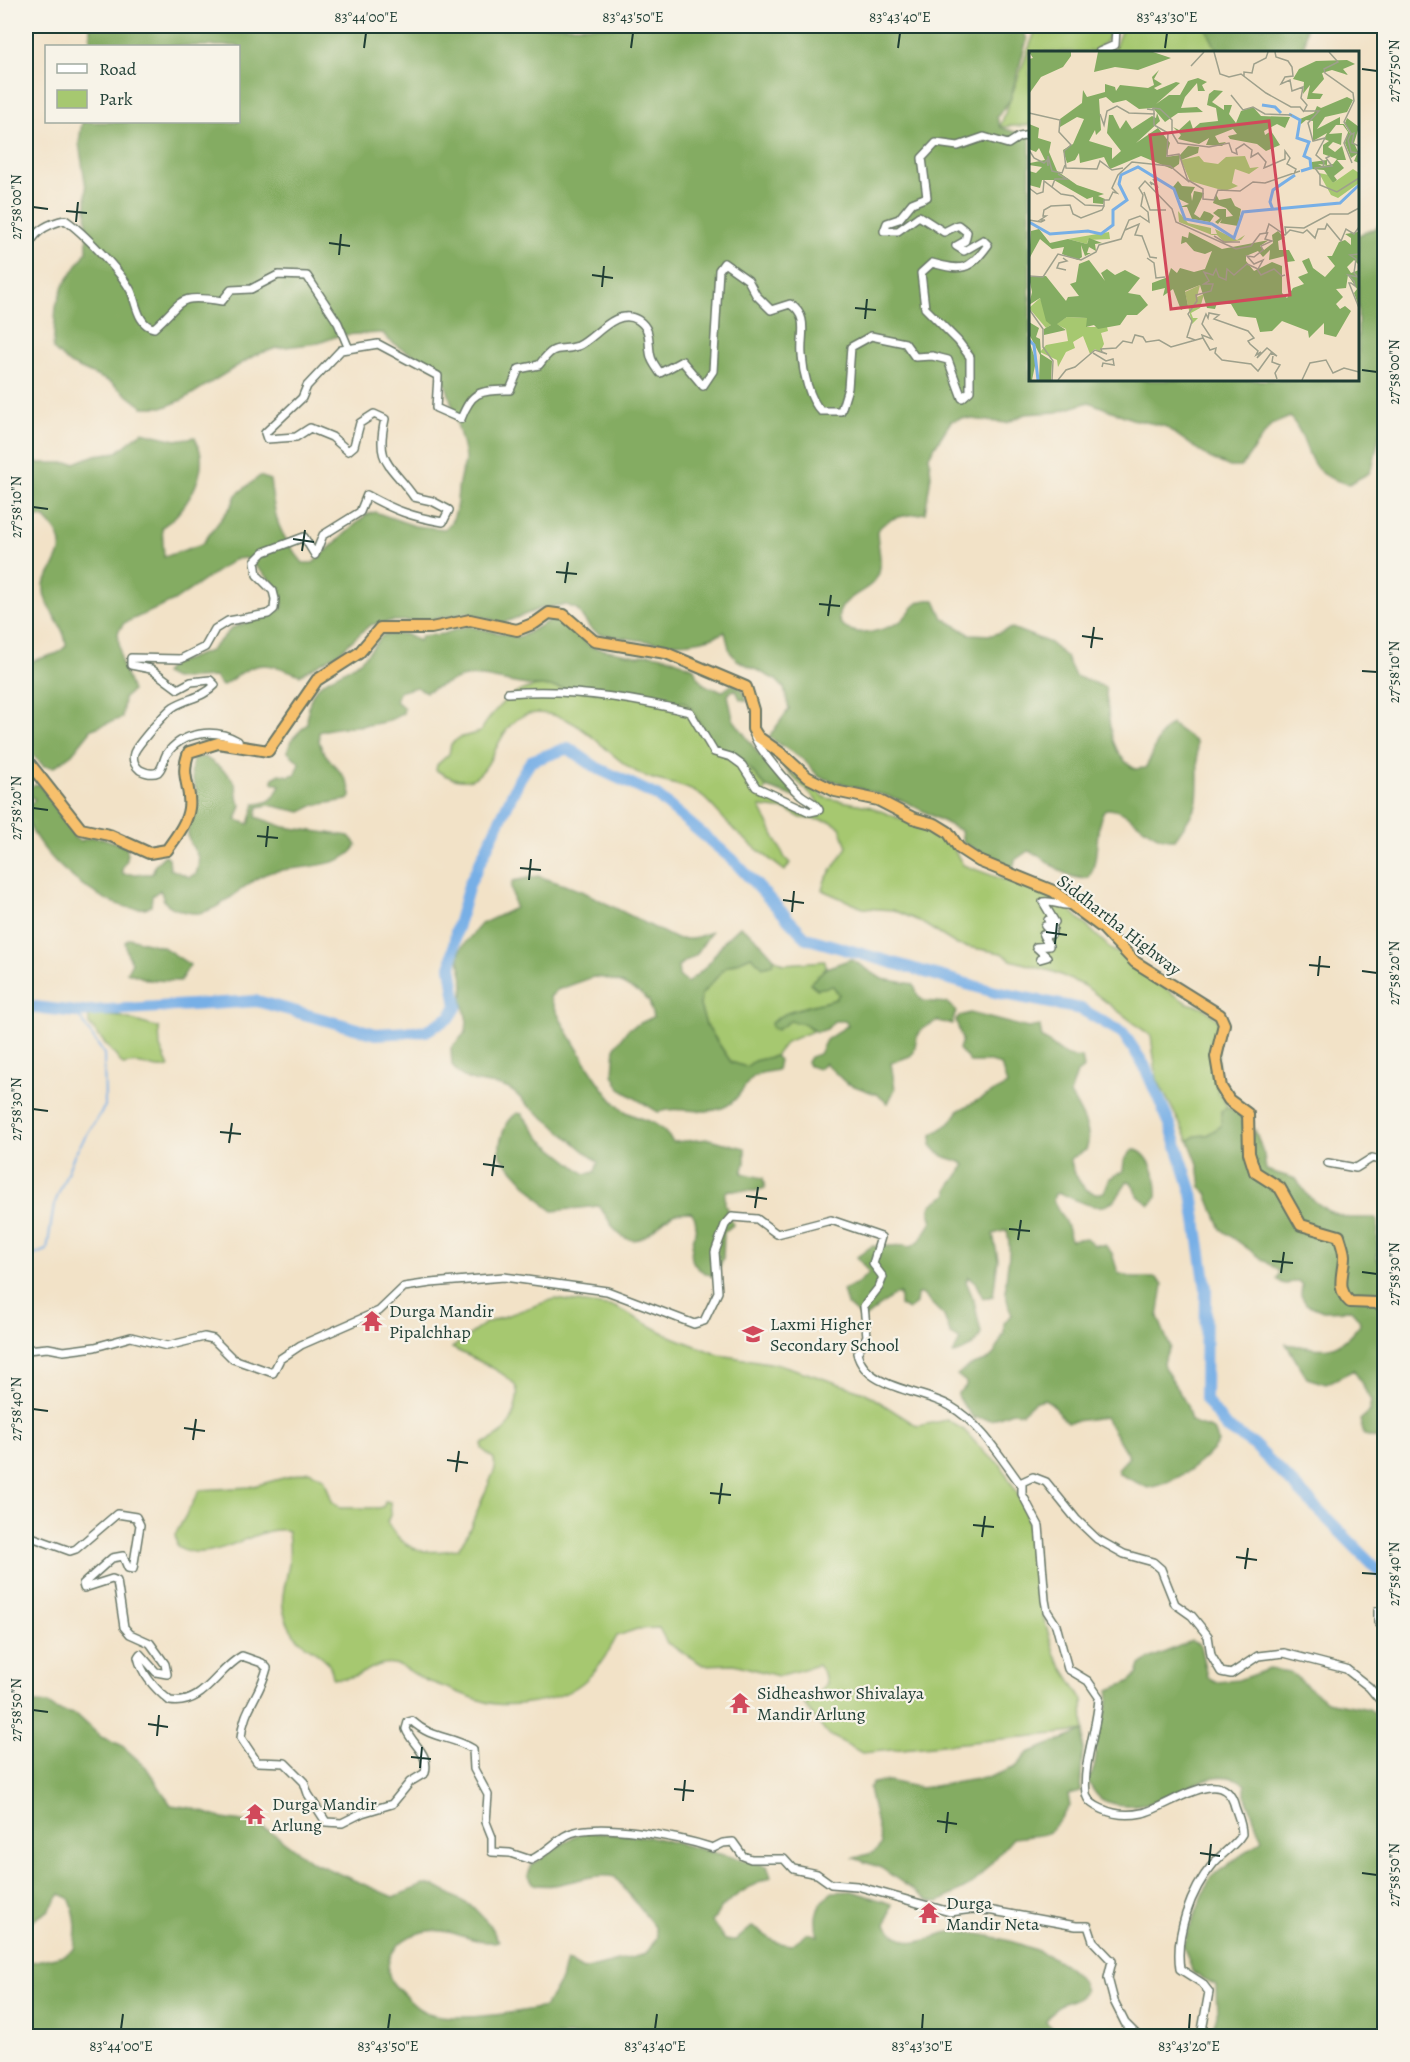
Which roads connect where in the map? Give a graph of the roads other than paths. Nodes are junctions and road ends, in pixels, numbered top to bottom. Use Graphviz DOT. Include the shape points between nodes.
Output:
graph roads {
  1 [pos="1121,26"];
  2 [pos="1101,51"];
  3 [pos="1029,135"];
  4 [pos="32,240"];
  5 [pos="349,349"];
  6 [pos="508,693"];
  7 [pos="753,729"];
  8 [pos="240,748"];
  9 [pos="26,759"];
  10 [pos="1072,905"];
  11 [pos="1040,959"];
  12 [pos="1384,1161"];
  13 [pos="1328,1163"];
  14 [pos="1384,1307"];
  15 [pos="26,1350"];
  16 [pos="1021,1485"];
  17 [pos="26,1535"];
  18 [pos="1378,1611"];
  19 [pos="1384,1629"];
  20 [pos="1384,1705"];
  21 [pos="1138,2037"];
  22 [pos="1201,2037"];
  1 -- 2 [label="street" via="1116,29 1115,45"];
  3 -- 5 [label="street" via="1008,144 984,137 958,146 936,143 922,158 927,197 912,203 884,231 898,231 919,216 944,232 958,225 967,232 964,241 956,246 964,251 983,240 988,245 974,264 956,269 932,263 921,273 925,308 970,357 970,391 962,398 948,360 915,357 905,343 871,336 851,346 848,388 841,411 821,411 813,403 802,355 804,323 798,309 790,304 771,310 748,280 724,263 719,270 713,371 703,386 682,361 660,373 651,358 650,335 638,320 626,317 600,327 578,345 558,347 539,365 519,369 510,390 482,391 468,401 461,419 436,408 438,376 378,344"];
  4 -- 5 [label="street" via="57,222 65,220 74,225 113,263 149,327 154,328 169,310 185,300 197,297 222,301 231,290 251,289 278,274 307,276 338,323"];
  5 -- 8 [label="street" via="341,350 307,386 302,398 265,433 267,439 296,437 310,428 332,437 348,451 354,446 360,423 374,414 385,418 380,439 383,461 414,497 449,510 443,522 423,519 397,513 367,495 360,512 323,535 315,555 304,537 264,552 255,561 257,575 273,591 275,599 274,609 268,614 228,621 215,629 205,647 181,659 131,658 130,665 151,669 177,689 201,679 215,685 161,717 135,750 136,766 148,773 158,772 174,747 194,735 231,737"];
  6 -- 7 [label="street" via="532,691 604,698 690,712 714,752 742,765 756,787 810,812 819,810 769,760 756,742"];
  7 -- 8 [label="highway" via="747,687 666,653 594,641 564,615 549,613 517,630 470,620 431,628 380,628 359,653 317,680 268,751"];
  7 -- 10 [label="highway, Siddhartha Highway" via="807,777 835,791 878,800 913,818 935,824 979,861 1053,891"];
  8 -- 9 [label="highway" via="218,743 189,752 183,766 189,808 181,830 167,850 149,853 110,835 81,829"];
  10 -- 11 [label="street" via="1043,902 1055,921 1048,920 1053,928 1046,926 1052,934 1042,935 1048,946 1036,947 1047,957"];
  10 -- 14 [label="highway, Siddhartha Highway" via="1103,928 1149,973 1220,1015 1224,1024 1216,1057 1221,1087 1229,1100 1248,1114 1249,1153 1255,1172 1280,1188 1301,1225 1339,1236 1344,1255 1340,1282 1343,1296 1350,1302"];
  12 -- 13 [label="street" via="1372,1158 1356,1168"];
  15 -- 16 [label="street" via="64,1351 131,1337 167,1346 204,1337 213,1339 233,1359 273,1372 280,1359 301,1345 379,1311 404,1287 504,1277 607,1291 694,1324 704,1321 713,1307 719,1280 715,1252 732,1217 757,1219 777,1234 831,1220 881,1237 873,1264 883,1277 864,1306 867,1336 857,1353 859,1363 879,1380 951,1406 973,1423"];
  16 -- 20 [label="street" via="1027,1478 1046,1482 1097,1539 1161,1569 1175,1604 1192,1616 1208,1636 1211,1655 1221,1672 1231,1674 1258,1656 1284,1653 1346,1669"];
  16 -- 22 [label="street" via="1039,1526 1047,1611 1056,1625 1065,1662 1099,1697 1086,1794 1090,1802 1112,1813 1127,1815 1159,1807 1205,1786 1222,1787 1233,1796 1242,1834 1212,1865 1196,1892 1183,1923 1178,1952 1180,1969 1209,1992"];
  17 -- 21 [label="street" via="70,1551 117,1514 136,1517 140,1525 133,1569 128,1568 123,1556 112,1558 83,1584 84,1588 117,1581 124,1626 130,1634 150,1643 165,1664 167,1674 156,1672 140,1654 139,1663 158,1692 170,1701 196,1696 242,1656 267,1668 243,1716 241,1738 257,1762 285,1763 304,1782 326,1822 342,1823 392,1804 410,1782 425,1773 422,1751 406,1729 412,1721 426,1733 473,1749 474,1769 488,1795 486,1822 492,1852 531,1860 565,1836 604,1828 659,1834 713,1848 733,1842 743,1856 751,1859 777,1857 793,1869 817,1874 831,1884 857,1886 937,1910 993,1911 1088,1926 1093,1941 1112,1961 1108,1978 1114,2001 1125,2023"];
  18 -- 19 [label="street" via="1378,1622"];
}
